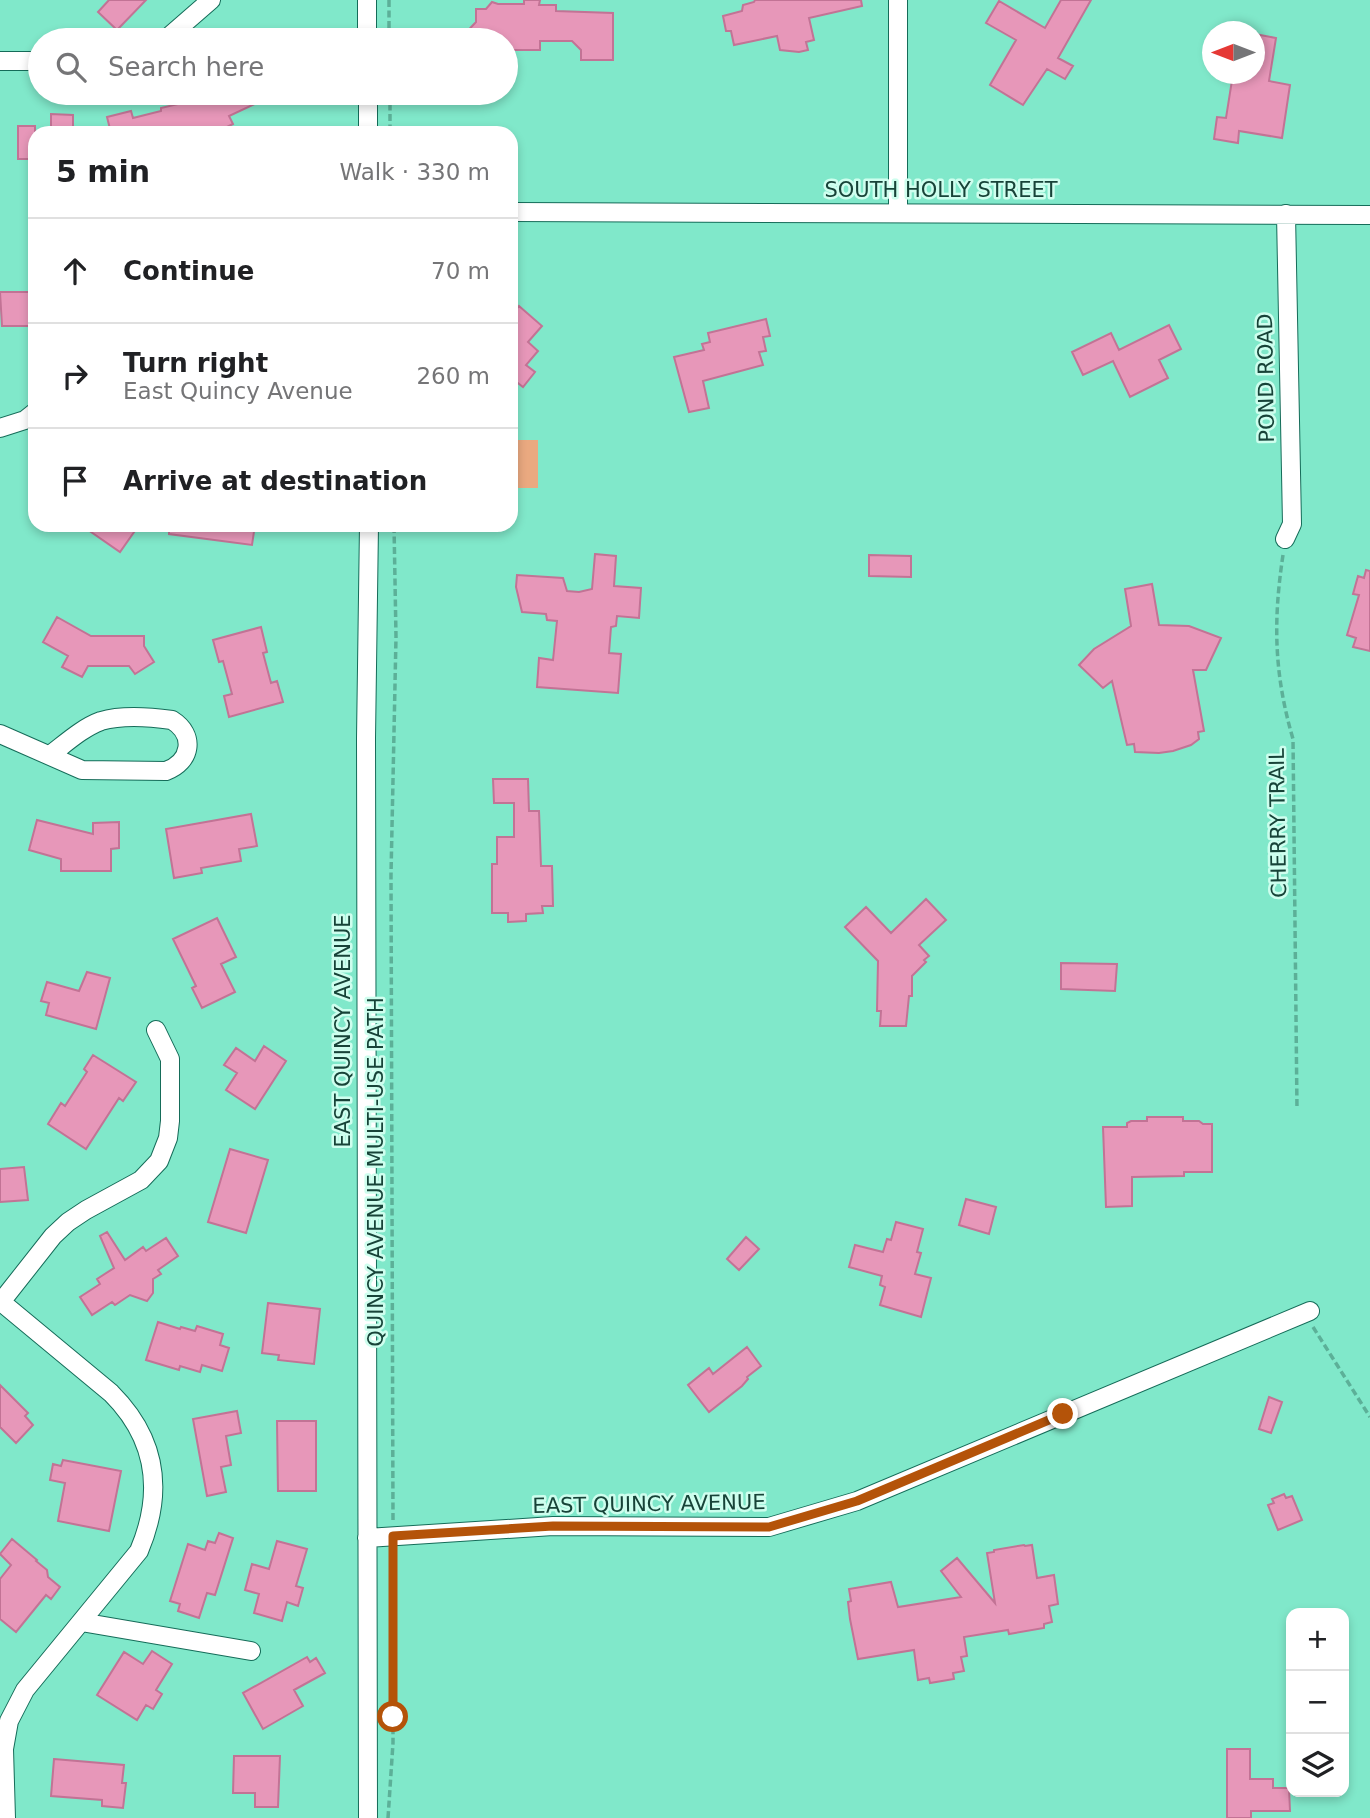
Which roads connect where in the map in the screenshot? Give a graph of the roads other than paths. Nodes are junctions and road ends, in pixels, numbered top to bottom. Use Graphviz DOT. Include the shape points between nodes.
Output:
graph roads {
  1 [pos="211,0"];
  2 [pos="367,0"];
  3 [pos="898,0"];
  4 [pos="179,28"];
  5 [pos="367,28"];
  6 [pos="0,61"];
  7 [pos="28,61"];
  8 [pos="368,105"];
  9 [pos="368,126"];
  10 [pos="518,212"];
  11 [pos="898,213"];
  12 [pos="1286,214"];
  13 [pos="1370,215"];
  14 [pos="28,419"];
  15 [pos="0,428"];
  16 [pos="369,532"];
  17 [pos="1285,539"];
  18 [pos="0,734"];
  19 [pos="50,755"];
  20 [pos="156,1030"];
  21 [pos="0,1302"];
  22 [pos="1307,1312"];
  23 [pos="367,1538"];
  24 [pos="81,1622"];
  25 [pos="251,1651"];
  26 [pos="2,1749"];
  27 [pos="6,1818"];
  28 [pos="368,1818"];
  1 -- 4 [label="street"];
  2 -- 5 [label="street"];
  3 -- 11 [label="street"];
  6 -- 7 [label="street"];
  8 -- 9 [label="street"];
  10 -- 11 [label="street, SOUTH HOLLY STREET"];
  11 -- 12 [label="street, SOUTH HOLLY STREET"];
  12 -- 13 [label="street, SOUTH HOLLY STREET"];
  12 -- 17 [label="street, POND ROAD" via="1292,524"];
  14 -- 15 [label="street"];
  16 -- 23 [label="street, EAST QUINCY AVENUE"];
  18 -- 19 [label="street"];
  19 -- 19 [label="street" via="82,770 166,771 178,767 188,746 180,724 172,720 119,719 85,729"];
  20 -- 21 [label="street" via="170,1059 170,1121 159,1161 141,1180 86,1210 53,1236"];
  21 -- 24 [label="street" via="118,1399 149,1457 154,1501 139,1551"];
  22 -- 23 [label="street, EAST QUINCY AVENUE" via="857,1501 769,1527 553,1526"];
  23 -- 28 [label="street, EAST QUINCY AVENUE"];
  24 -- 25 [label="street"];
  24 -- 26 [label="street" via="25,1690 9,1721"];
  26 -- 27 [label="street"];
}
